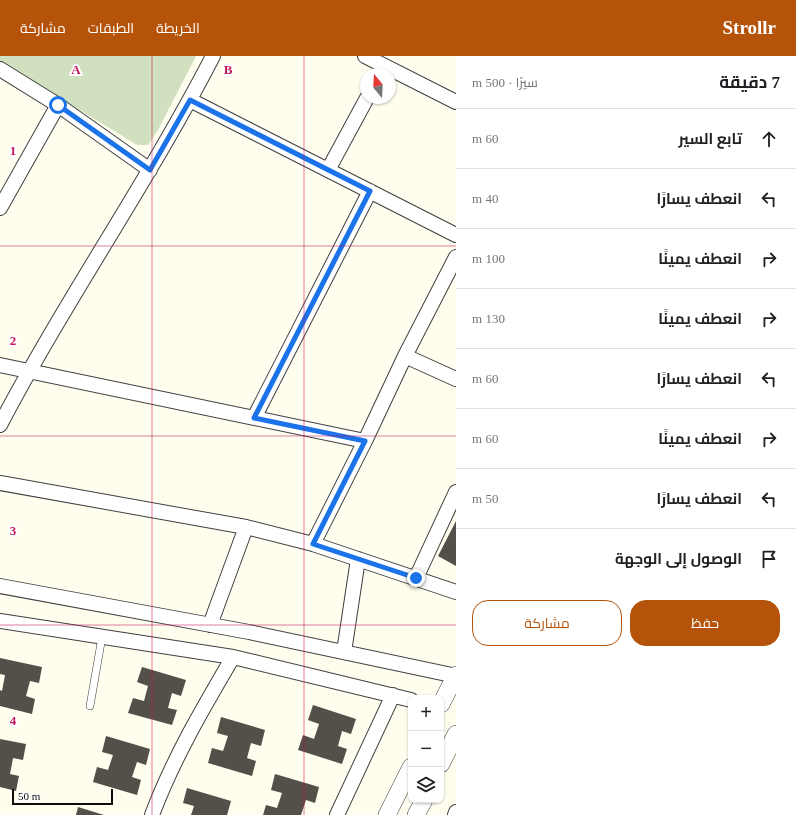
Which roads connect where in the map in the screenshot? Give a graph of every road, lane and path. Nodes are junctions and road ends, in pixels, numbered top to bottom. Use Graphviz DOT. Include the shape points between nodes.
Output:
graph roads {
  1 [pos="213,56"];
  2 [pos="365,56"];
  3 [pos="379,68"];
  4 [pos="0,69"];
  5 [pos="396,76"];
  6 [pos="190,100"];
  7 [pos="456,102"];
  8 [pos="364,104"];
  9 [pos="58,105"];
  10 [pos="150,170"];
  11 [pos="328,170"];
  12 [pos="370,191"];
  13 [pos="4,193"];
  14 [pos="0,208"];
  15 [pos="456,235"];
  16 [pos="454,265"];
  17 [pos="405,356"];
  18 [pos="0,365"];
  19 [pos="28,371"];
  20 [pos="456,379"];
  21 [pos="254,418"];
  22 [pos="0,425"];
  23 [pos="365,441"];
  24 [pos="0,484"];
  25 [pos="456,492"];
  26 [pos="246,527"];
  27 [pos="313,544"];
  28 [pos="358,559"];
  29 [pos="416,578"];
  30 [pos="0,586"];
  31 [pos="456,592"];
  32 [pos="0,621"];
  33 [pos="210,625"];
  34 [pos="102,637"];
  35 [pos="344,652"];
  36 [pos="233,657"];
  37 [pos="456,676"];
  38 [pos="393,695"];
  39 [pos="444,698"];
  40 [pos="408,699"];
  41 [pos="90,706"];
  42 [pos="455,738"];
  43 [pos="444,758"];
  44 [pos="408,773"];
  45 [pos="422,803"];
  46 [pos="456,812"];
  47 [pos="152,815"];
  48 [pos="337,815"];
  49 [pos="387,815"];
  50 [pos="416,815"];
  51 [pos="455,815"];
  1 -- 6 [label="street"];
  2 -- 3 [label="street"];
  4 -- 9 [label="street"];
  5 -- 7 [label="street"];
  6 -- 10 [label="street"];
  6 -- 11 [label="street"];
  8 -- 11 [label="street"];
  9 -- 10 [label="street"];
  9 -- 13 [label="street"];
  10 -- 19 [label="street"];
  11 -- 12 [label="street"];
  12 -- 15 [label="street"];
  12 -- 21 [label="street"];
  13 -- 14 [label="street"];
  16 -- 17 [label="street"];
  17 -- 20 [label="street"];
  17 -- 23 [label="street"];
  18 -- 19 [label="street"];
  19 -- 21 [label="street"];
  19 -- 22 [label="street"];
  21 -- 23 [label="street"];
  23 -- 27 [label="street"];
  24 -- 26 [label="street"];
  25 -- 29 [label="street"];
  26 -- 27 [label="street"];
  26 -- 33 [label="street"];
  27 -- 28 [label="street"];
  28 -- 29 [label="street"];
  28 -- 35 [label="street"];
  29 -- 31 [label="street"];
  30 -- 33 [label="street"];
  32 -- 34 [label="street"];
  33 -- 35 [label="street"];
  34 -- 36 [label="street"];
  34 -- 41 [label="lane"];
  35 -- 37 [label="street"];
  36 -- 38 [label="street"];
  36 -- 47 [label="street" via="176,759"];
  37 -- 39 [label="street"];
  38 -- 40 [label="street"];
  38 -- 48 [label="street"];
  42 -- 43 [label="street"];
  44 -- 49 [label="street"];
  45 -- 50 [label="street"];
  46 -- 51 [label="street"];
}
